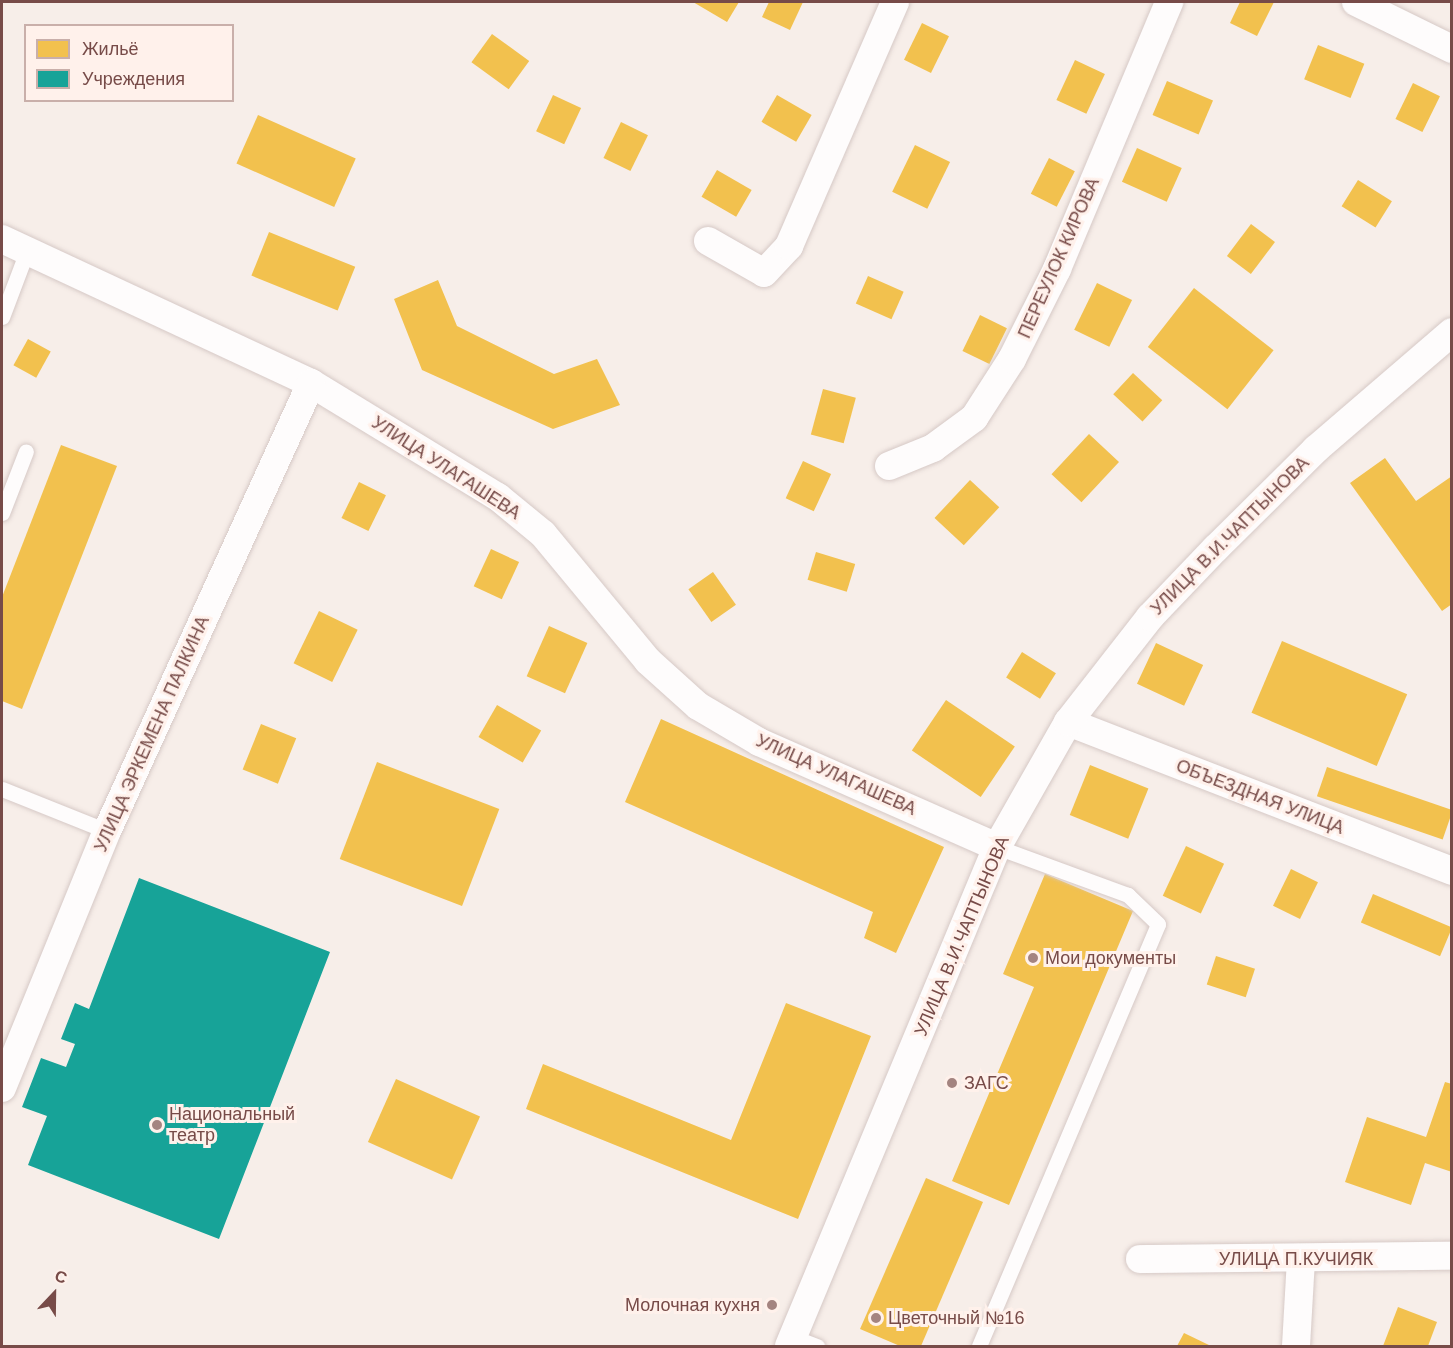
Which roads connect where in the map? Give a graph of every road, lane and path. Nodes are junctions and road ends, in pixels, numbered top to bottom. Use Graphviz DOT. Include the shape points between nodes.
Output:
graph roads {
  1 [pos="895,2"];
  2 [pos="1168,2"];
  3 [pos="1356,2"];
  4 [pos="1452,49"];
  5 [pos="2,239"];
  6 [pos="708,241"];
  7 [pos="27,251"];
  8 [pos="2,317"];
  9 [pos="1446,338"];
  10 [pos="311,383"];
  11 [pos="26,451"];
  12 [pos="889,465"];
  13 [pos="2,513"];
  14 [pos="1068,722"];
  15 [pos="2,789"];
  16 [pos="107,831"];
  17 [pos="997,847"];
  18 [pos="1452,871"];
  19 [pos="2,1088"];
  20 [pos="1452,1256"];
  21 [pos="1301,1258"];
  22 [pos="1140,1259"];
  23 [pos="800,1343"];
  24 [pos="979,1347"];
  25 [pos="1296,1347"];
  1 -- 6 [label="street" via="789,246 764,273"];
  2 -- 12 [label="street, ПЕРЕУЛОК КИРОВА" via="1057,269 1012,360 974,418 933,448"];
  3 -- 4 [label="street"];
  5 -- 7 [label="street, УЛИЦА УЛАГАШЕВА"];
  7 -- 8 [label="lane"];
  7 -- 10 [label="street, УЛИЦА УЛАГАШЕВА"];
  9 -- 14 [label="street, УЛИЦА В.И.ЧАПТЫНОВА" via="1316,449 1216,548 1150,617"];
  10 -- 16 [label="street, УЛИЦА ЭРКЕМЕНА ПАЛКИНА"];
  10 -- 17 [label="street, УЛИЦА УЛАГАШЕВА" via="498,497 543,534 648,661 698,706 759,742"];
  11 -- 13 [label="lane"];
  14 -- 17 [label="street, УЛИЦА В.И.ЧАПТЫНОВА"];
  14 -- 18 [label="street, ОБЪЕЗДНАЯ УЛИЦА"];
  15 -- 16 [label="lane"];
  16 -- 19 [label="street, УЛИЦА ЭРКЕМЕНА ПАЛКИНА"];
  17 -- 23 [label="street, УЛИЦА В.И.ЧАПТЫНОВА"];
  17 -- 24 [label="lane" via="1128,895 1158,924"];
  20 -- 21 [label="street, УЛИЦА П.КУЧИЯК"];
  21 -- 22 [label="street, УЛИЦА П.КУЧИЯК"];
  21 -- 25 [label="street"];
}
